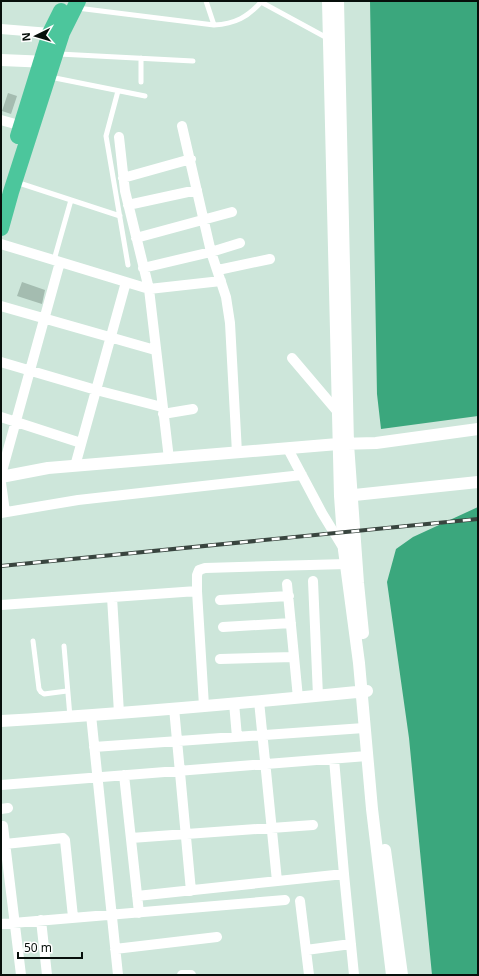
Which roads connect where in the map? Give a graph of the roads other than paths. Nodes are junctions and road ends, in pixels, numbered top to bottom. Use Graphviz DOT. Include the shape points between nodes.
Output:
graph roads {
  1 [pos="206,1"];
  2 [pos="262,1"];
  3 [pos="328,1"];
  4 [pos="338,1"];
  5 [pos="73,3"];
  6 [pos="214,25"];
  7 [pos="1,29"];
  8 [pos="50,32"];
  9 [pos="329,40"];
  10 [pos="141,58"];
  11 [pos="1,60"];
  12 [pos="193,61"];
  13 [pos="49,64"];
  14 [pos="141,82"];
  15 [pos="118,91"];
  16 [pos="145,96"];
  17 [pos="1,120"];
  18 [pos="182,126"];
  19 [pos="26,127"];
  20 [pos="119,137"];
  21 [pos="191,159"];
  22 [pos="123,178"];
  23 [pos="15,181"];
  24 [pos="197,190"];
  25 [pos="1,193"];
  26 [pos="71,200"];
  27 [pos="128,205"];
  28 [pos="232,212"];
  29 [pos="120,216"];
  30 [pos="204,220"];
  31 [pos="1,228"];
  32 [pos="136,238"];
  33 [pos="338,241"];
  34 [pos="240,243"];
  35 [pos="1,244"];
  36 [pos="211,252"];
  37 [pos="270,259"];
  38 [pos="57,261"];
  39 [pos="128,265"];
  40 [pos="143,268"];
  41 [pos="218,270"];
  42 [pos="221,281"];
  43 [pos="126,282"];
  44 [pos="149,289"];
  45 [pos="1,306"];
  46 [pos="44,318"];
  47 [pos="111,337"];
  48 [pos="156,350"];
  49 [pos="292,358"];
  50 [pos="1,362"];
  51 [pos="30,370"];
  52 [pos="96,390"];
  53 [pos="193,408"];
  54 [pos="163,411"];
  55 [pos="337,411"];
  56 [pos="1,417"];
  57 [pos="16,422"];
  58 [pos="478,429"];
  59 [pos="82,444"];
  60 [pos="343,444"];
  61 [pos="288,448"];
  62 [pos="237,453"];
  63 [pos="169,459"];
  64 [pos="75,466"];
  65 [pos="302,475"];
  66 [pos="1,476"];
  67 [pos="478,482"];
  68 [pos="1,483"];
  69 [pos="346,496"];
  70 [pos="3,512"];
  71 [pos="344,550"];
  72 [pos="352,566"];
  73 [pos="313,581"];
  74 [pos="287,584"];
  75 [pos="197,591"];
  76 [pos="289,596"];
  77 [pos="112,597"];
  78 [pos="220,600"];
  79 [pos="1,606"];
  80 [pos="291,623"];
  81 [pos="223,627"];
  82 [pos="33,641"];
  83 [pos="64,646"];
  84 [pos="294,656"];
  85 [pos="220,659"];
  86 [pos="67,691"];
  87 [pos="364,691"];
  88 [pos="318,696"];
  89 [pos="298,698"];
  90 [pos="259,701"];
  91 [pos="234,703"];
  92 [pos="204,706"];
  93 [pos="174,708"];
  94 [pos="119,712"];
  95 [pos="91,715"];
  96 [pos="70,716"];
  97 [pos="1,721"];
  98 [pos="364,728"];
  99 [pos="263,735"];
  100 [pos="237,737"];
  101 [pos="178,742"];
  102 [pos="94,747"];
  103 [pos="367,756"];
  104 [pos="334,759"];
  105 [pos="266,764"];
  106 [pos="180,771"];
  107 [pos="124,775"];
  108 [pos="97,778"];
  109 [pos="1,785"];
  110 [pos="312,825"];
  111 [pos="3,826"];
  112 [pos="272,828"];
  113 [pos="186,834"];
  114 [pos="131,838"];
  115 [pos="5,844"];
  116 [pos="344,874"];
  117 [pos="277,881"];
  118 [pos="191,890"];
  119 [pos="137,896"];
  120 [pos="285,900"];
  121 [pos="300,901"];
  122 [pos="139,912"];
  123 [pos="111,914"];
  124 [pos="73,917"];
  125 [pos="41,920"];
  126 [pos="14,923"];
  127 [pos="1,924"];
  128 [pos="217,937"];
  129 [pos="351,944"];
  130 [pos="115,949"];
  131 [pos="306,950"];
  132 [pos="21,975"];
  133 [pos="47,975"];
  134 [pos="118,975"];
  135 [pos="182,975"];
  136 [pos="191,975"];
  137 [pos="309,975"];
  138 [pos="354,975"];
  139 [pos="392,975"];
  140 [pos="402,975"];
  1 -- 6 [label="lane"];
  2 -- 6 [label="lane" via="240,20"];
  2 -- 9 [label="lane"];
  3 -- 9 [label="street"];
  4 -- 33 [label="street"];
  5 -- 6 [label="lane"];
  5 -- 8 [label="highway"];
  5 -- 13 [label="highway"];
  7 -- 8 [label="street"];
  8 -- 13 [label="highway"];
  9 -- 33 [label="street"];
  10 -- 12 [label="lane"];
  10 -- 13 [label="lane"];
  10 -- 14 [label="lane"];
  11 -- 13 [label="street"];
  13 -- 15 [label="lane"];
  13 -- 19 [label="highway"];
  15 -- 16 [label="lane"];
  15 -- 29 [label="lane" via="106,136"];
  17 -- 19 [label="street"];
  18 -- 21 [label="street"];
  19 -- 23 [label="highway"];
  19 -- 25 [label="highway"];
  20 -- 22 [label="street"];
  21 -- 22 [label="street"];
  21 -- 24 [label="street"];
  22 -- 27 [label="street"];
  23 -- 26 [label="lane"];
  23 -- 31 [label="highway"];
  24 -- 27 [label="street"];
  24 -- 30 [label="street"];
  26 -- 29 [label="lane"];
  26 -- 38 [label="lane"];
  27 -- 32 [label="street"];
  28 -- 30 [label="street"];
  29 -- 39 [label="lane"];
  30 -- 32 [label="street"];
  30 -- 36 [label="street"];
  32 -- 40 [label="street"];
  33 -- 55 [label="street"];
  33 -- 60 [label="street"];
  34 -- 36 [label="street"];
  35 -- 38 [label="street"];
  36 -- 40 [label="street"];
  36 -- 41 [label="street"];
  37 -- 41 [label="street"];
  38 -- 43 [label="street"];
  38 -- 46 [label="street"];
  40 -- 44 [label="street"];
  41 -- 42 [label="street"];
  42 -- 44 [label="street"];
  42 -- 62 [label="street" via="230,323"];
  43 -- 44 [label="street"];
  43 -- 47 [label="street"];
  44 -- 48 [label="street"];
  45 -- 46 [label="street"];
  46 -- 47 [label="street"];
  46 -- 51 [label="street"];
  47 -- 48 [label="street"];
  47 -- 52 [label="street"];
  48 -- 54 [label="street"];
  49 -- 55 [label="street"];
  50 -- 51 [label="street"];
  51 -- 52 [label="street"];
  51 -- 57 [label="street"];
  52 -- 54 [label="street"];
  52 -- 59 [label="street"];
  53 -- 54 [label="street"];
  54 -- 63 [label="street"];
  55 -- 60 [label="street"];
  56 -- 57 [label="street"];
  57 -- 59 [label="street"];
  57 -- 66 [label="street"];
  58 -- 60 [label="street" via="376,443"];
  59 -- 64 [label="street"];
  60 -- 61 [label="street"];
  60 -- 69 [label="street"];
  61 -- 62 [label="street"];
  61 -- 65 [label="street"];
  62 -- 63 [label="street"];
  63 -- 64 [label="street"];
  64 -- 66 [label="street"];
  65 -- 70 [label="street" via="78,500"];
  65 -- 71 [label="street"];
  67 -- 69 [label="street"];
  68 -- 70 [label="street"];
  69 -- 71 [label="street"];
  69 -- 72 [label="street"];
  71 -- 72 [label="street"];
  72 -- 75 [label="street" via="204,568 199,570 197,575"];
  72 -- 87 [label="street" via="350,600"];
  73 -- 88 [label="street"];
  74 -- 76 [label="street"];
  75 -- 77 [label="street"];
  75 -- 92 [label="street"];
  76 -- 78 [label="street"];
  76 -- 80 [label="street"];
  77 -- 79 [label="street"];
  77 -- 94 [label="street"];
  80 -- 81 [label="street"];
  80 -- 84 [label="street"];
  82 -- 86 [label="lane" via="41,692 44,694"];
  83 -- 86 [label="lane"];
  84 -- 85 [label="street"];
  84 -- 89 [label="street"];
  86 -- 96 [label="lane"];
  87 -- 88 [label="street"];
  87 -- 98 [label="street"];
  87 -- 140 [label="street"];
  88 -- 89 [label="street"];
  89 -- 90 [label="street"];
  90 -- 91 [label="street"];
  90 -- 99 [label="street"];
  91 -- 92 [label="street"];
  91 -- 100 [label="street"];
  92 -- 93 [label="street"];
  93 -- 94 [label="street"];
  93 -- 101 [label="street"];
  94 -- 95 [label="street"];
  95 -- 96 [label="street"];
  95 -- 102 [label="street"];
  96 -- 97 [label="street"];
  98 -- 99 [label="street"];
  98 -- 103 [label="street"];
  99 -- 100 [label="street"];
  99 -- 105 [label="street"];
  100 -- 101 [label="street"];
  101 -- 102 [label="street"];
  101 -- 106 [label="street"];
  102 -- 108 [label="street"];
  103 -- 104 [label="street"];
  103 -- 139 [label="street"];
  104 -- 105 [label="street"];
  104 -- 116 [label="street"];
  105 -- 106 [label="street"];
  105 -- 112 [label="street"];
  106 -- 107 [label="street"];
  106 -- 113 [label="street"];
  107 -- 108 [label="street"];
  107 -- 114 [label="street"];
  108 -- 109 [label="street"];
  108 -- 123 [label="street"];
  110 -- 112 [label="street"];
  111 -- 115 [label="street"];
  112 -- 113 [label="street"];
  112 -- 117 [label="street"];
  113 -- 114 [label="street"];
  113 -- 118 [label="street"];
  114 -- 119 [label="street"];
  115 -- 124 [label="street" via="63,838 65,840"];
  115 -- 126 [label="street"];
  116 -- 117 [label="street"];
  116 -- 129 [label="street"];
  117 -- 118 [label="street"];
  118 -- 119 [label="street"];
  119 -- 122 [label="street"];
  120 -- 122 [label="street"];
  121 -- 131 [label="street"];
  122 -- 123 [label="street"];
  123 -- 124 [label="street"];
  123 -- 130 [label="street"];
  124 -- 125 [label="street"];
  125 -- 126 [label="street"];
  125 -- 133 [label="street"];
  126 -- 127 [label="street"];
  126 -- 132 [label="street"];
  128 -- 130 [label="street"];
  129 -- 131 [label="street"];
  129 -- 138 [label="street"];
  130 -- 134 [label="street"];
  131 -- 137 [label="street"];
  135 -- 136 [label="street"];
}
